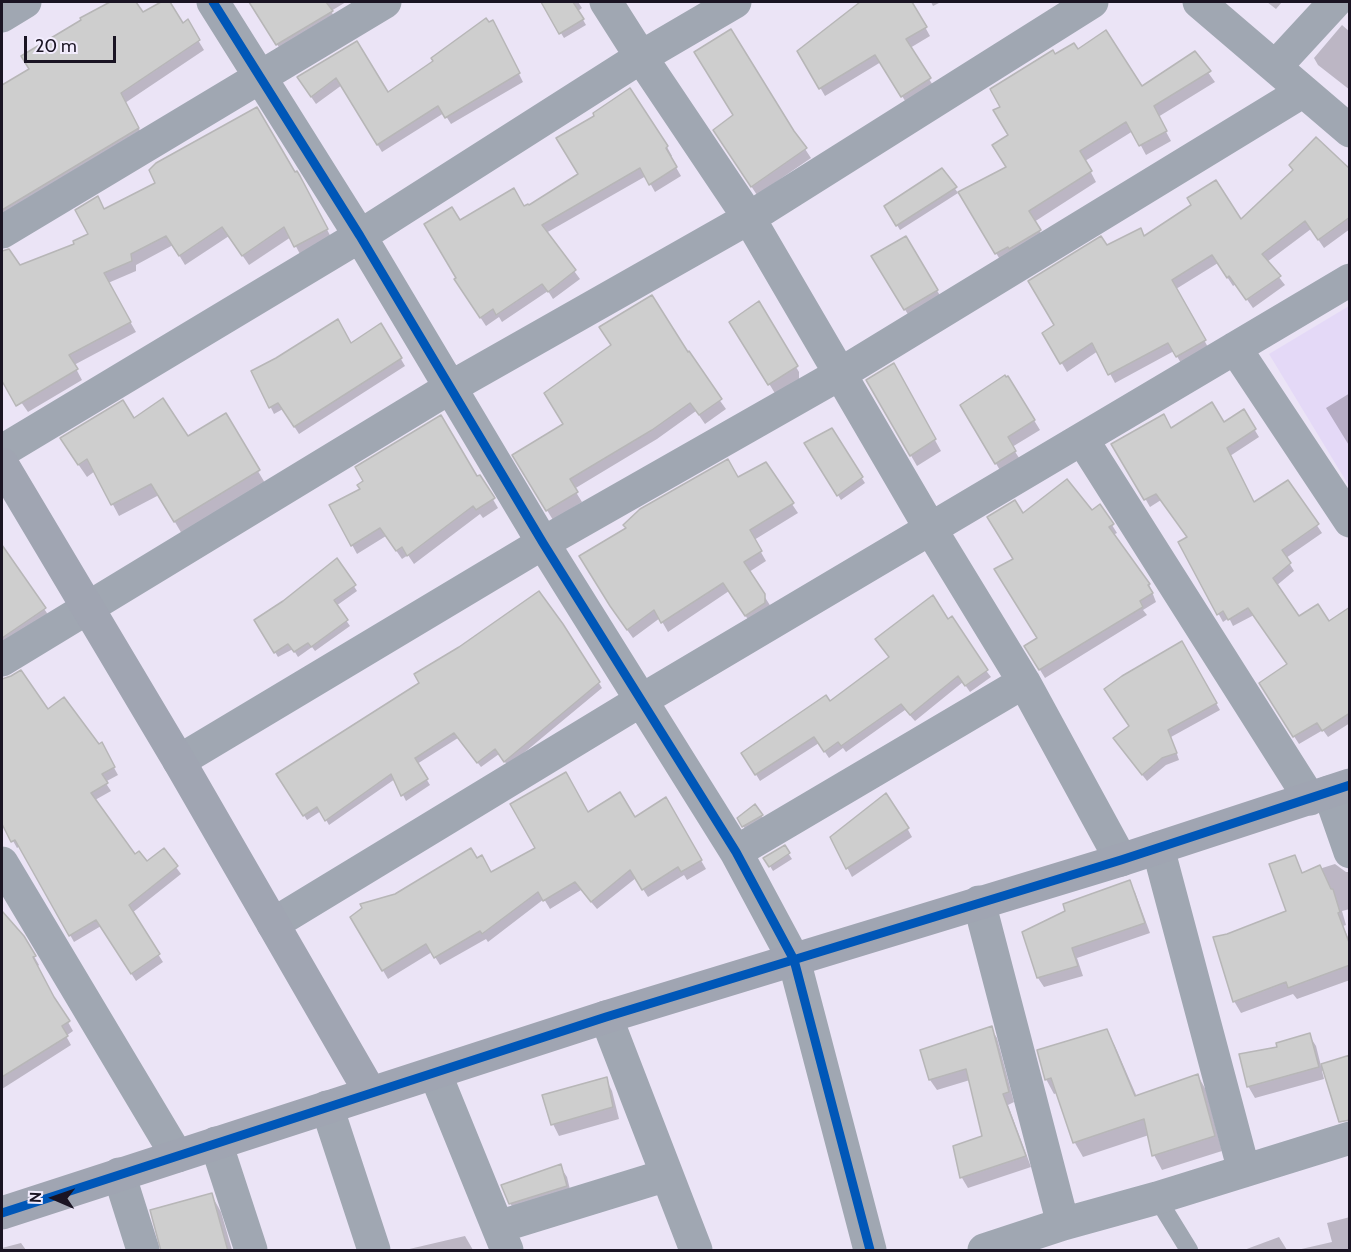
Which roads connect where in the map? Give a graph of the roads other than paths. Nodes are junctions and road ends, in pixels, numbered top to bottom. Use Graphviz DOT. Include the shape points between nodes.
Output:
graph roads {
  1 [pos="25,2"];
  2 [pos="213,2"];
  3 [pos="385,2"];
  4 [pos="606,2"];
  5 [pos="735,2"];
  6 [pos="1092,2"];
  7 [pos="1199,2"];
  8 [pos="1335,2"];
  9 [pos="2,16"];
  10 [pos="641,57"];
  11 [pos="1276,66"];
  12 [pos="260,78"];
  13 [pos="1302,92"];
  14 [pos="1350,131"];
  15 [pos="749,218"];
  16 [pos="2,232"];
  17 [pos="360,236"];
  18 [pos="1350,280"];
  19 [pos="1235,348"];
  20 [pos="840,374"];
  21 [pos="451,387"];
  22 [pos="1082,439"];
  23 [pos="2,451"];
  24 [pos="2,464"];
  25 [pos="1350,521"];
  26 [pos="930,528"];
  27 [pos="543,543"];
  28 [pos="87,608"];
  29 [pos="2,660"];
  30 [pos="1024,682"];
  31 [pos="640,701"];
  32 [pos="179,761"];
  33 [pos="1330,792"];
  34 [pos="1158,848"];
  35 [pos="736,852"];
  36 [pos="1350,852"];
  37 [pos="1121,860"];
  38 [pos="2,862"];
  39 [pos="979,902"];
  40 [pos="273,924"];
  41 [pos="794,960"];
  42 [pos="606,1017"];
  43 [pos="435,1073"];
  44 [pos="370,1092"];
  45 [pos="327,1107"];
  46 [pos="1350,1137"];
  47 [pos="216,1143"];
  48 [pos="177,1156"];
  49 [pos="1244,1171"];
  50 [pos="119,1174"];
  51 [pos="667,1175"];
  52 [pos="1158,1198"];
  53 [pos="2,1213"];
  54 [pos="1063,1224"];
  55 [pos="502,1239"];
  56 [pos="143,1251"];
  57 [pos="251,1251"];
  58 [pos="374,1251"];
  59 [pos="696,1251"];
  60 [pos="870,1251"];
  61 [pos="984,1251"];
  62 [pos="1189,1251"];
  1 -- 9 [label="street"];
  2 -- 12 [label="street"];
  3 -- 12 [label="street"];
  4 -- 10 [label="street"];
  5 -- 10 [label="street"];
  6 -- 15 [label="street"];
  7 -- 11 [label="street"];
  8 -- 11 [label="street"];
  10 -- 15 [label="street"];
  10 -- 17 [label="street"];
  11 -- 13 [label="street"];
  12 -- 16 [label="street"];
  12 -- 17 [label="street"];
  13 -- 14 [label="street"];
  13 -- 20 [label="street"];
  15 -- 20 [label="street"];
  15 -- 21 [label="street"];
  17 -- 21 [label="street"];
  17 -- 23 [label="street"];
  18 -- 19 [label="street"];
  19 -- 22 [label="street"];
  19 -- 25 [label="street"];
  20 -- 26 [label="street"];
  20 -- 27 [label="street"];
  21 -- 27 [label="street"];
  21 -- 28 [label="street"];
  22 -- 26 [label="street"];
  22 -- 33 [label="street"];
  24 -- 28 [label="street"];
  26 -- 30 [label="street"];
  26 -- 31 [label="street"];
  27 -- 31 [label="street"];
  27 -- 32 [label="street"];
  28 -- 29 [label="street"];
  28 -- 32 [label="street"];
  30 -- 35 [label="street"];
  30 -- 37 [label="street"];
  31 -- 35 [label="street"];
  31 -- 40 [label="street"];
  32 -- 40 [label="street"];
  33 -- 34 [label="street"];
  33 -- 36 [label="street"];
  34 -- 37 [label="street"];
  34 -- 49 [label="street"];
  35 -- 41 [label="street"];
  37 -- 39 [label="street"];
  38 -- 48 [label="street"];
  39 -- 41 [label="street"];
  39 -- 54 [label="street"];
  40 -- 44 [label="street"];
  41 -- 42 [label="street"];
  41 -- 60 [label="street"];
  42 -- 43 [label="street"];
  42 -- 51 [label="street"];
  43 -- 44 [label="street"];
  43 -- 55 [label="street"];
  44 -- 45 [label="street"];
  45 -- 47 [label="street"];
  45 -- 58 [label="street"];
  46 -- 49 [label="street"];
  47 -- 48 [label="street"];
  47 -- 57 [label="street"];
  48 -- 50 [label="street"];
  49 -- 52 [label="street"];
  50 -- 53 [label="street"];
  50 -- 56 [label="street"];
  51 -- 55 [label="street"];
  51 -- 59 [label="street"];
  52 -- 54 [label="street"];
  52 -- 62 [label="lane"];
  54 -- 61 [label="street"];
}
